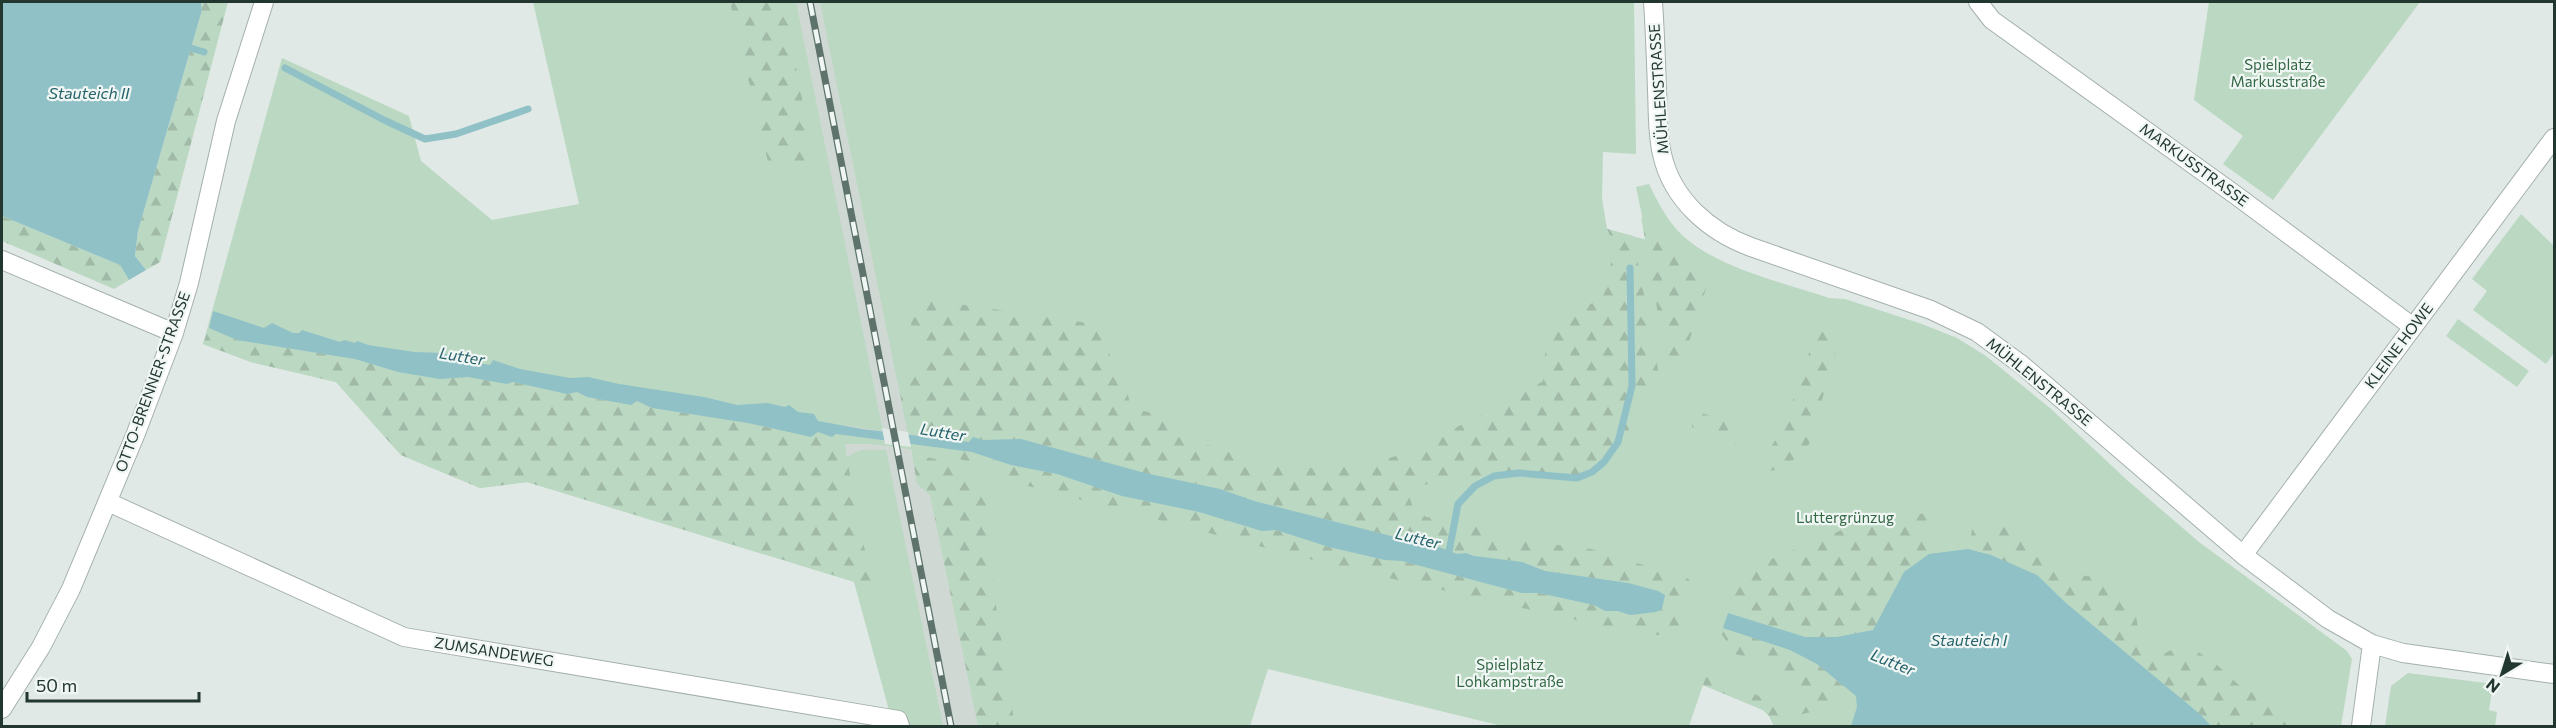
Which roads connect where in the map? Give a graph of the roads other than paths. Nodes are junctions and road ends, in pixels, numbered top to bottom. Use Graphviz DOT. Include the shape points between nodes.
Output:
graph roads {
  1 [pos="264,2"];
  2 [pos="1653,2"];
  3 [pos="1978,2"];
  4 [pos="2554,138"];
  5 [pos="2,260"];
  6 [pos="2413,327"];
  7 [pos="174,333"];
  8 [pos="108,502"];
  9 [pos="2243,555"];
  10 [pos="2372,644"];
  11 [pos="2554,674"];
  12 [pos="2,709"];
  13 [pos="900,726"];
  14 [pos="2361,726"];
  1 -- 7 [label="street, OTTO-BRENNER-STRASSE" via="226,121"];
  2 -- 9 [label="street, MÜHLENSTRASSE" via="1662,154 1676,188 1693,212 1728,239 1931,310 1977,332 2022,365"];
  3 -- 6 [label="street, MARKUSSTRASSE" via="1992,20"];
  4 -- 6 [label="street, KLEINE HOWE"];
  5 -- 7 [label="street"];
  6 -- 9 [label="street, KLEINE HOWE"];
  7 -- 8 [label="street, OTTO-BRENNER-STRASSE"];
  8 -- 12 [label="street, OTTO-BRENNER-STRASSE" via="59,614"];
  8 -- 13 [label="street, ZUMSANDEWEG" via="404,637 898,720"];
  9 -- 10 [label="street, MÜHLENSTRASSE" via="2328,619"];
  10 -- 11 [label="street, MÜHLENSTRASSE" via="2403,653"];
  10 -- 14 [label="street"];
}
